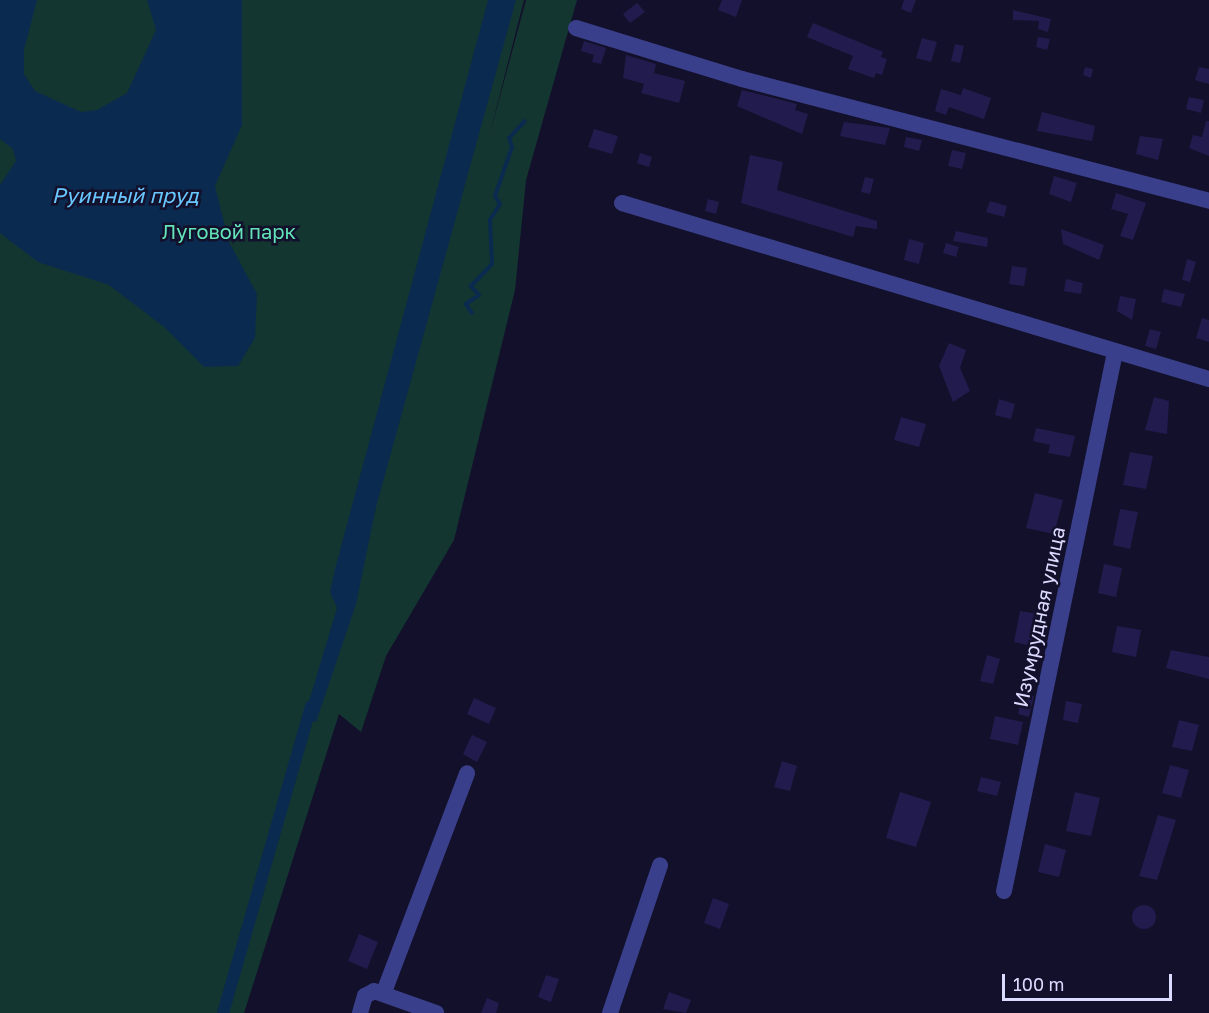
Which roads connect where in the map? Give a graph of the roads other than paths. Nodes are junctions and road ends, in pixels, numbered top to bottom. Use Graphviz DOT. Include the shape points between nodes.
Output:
graph roads {
  1 [pos="576,28"];
  2 [pos="1209,201"];
  3 [pos="622,203"];
  4 [pos="1115,352"];
  5 [pos="1209,380"];
  6 [pos="467,773"];
  7 [pos="660,865"];
  8 [pos="1004,891"];
  9 [pos="384,992"];
  10 [pos="360,1013"];
  11 [pos="436,1013"];
  12 [pos="610,1013"];
  1 -- 2 [label="street" via="742,79"];
  3 -- 4 [label="street"];
  4 -- 5 [label="street"];
  4 -- 8 [label="street, Изумрудная улица"];
  6 -- 9 [label="street"];
  7 -- 12 [label="street"];
  9 -- 10 [label="street" via="365,996"];
  9 -- 11 [label="street"];
}
